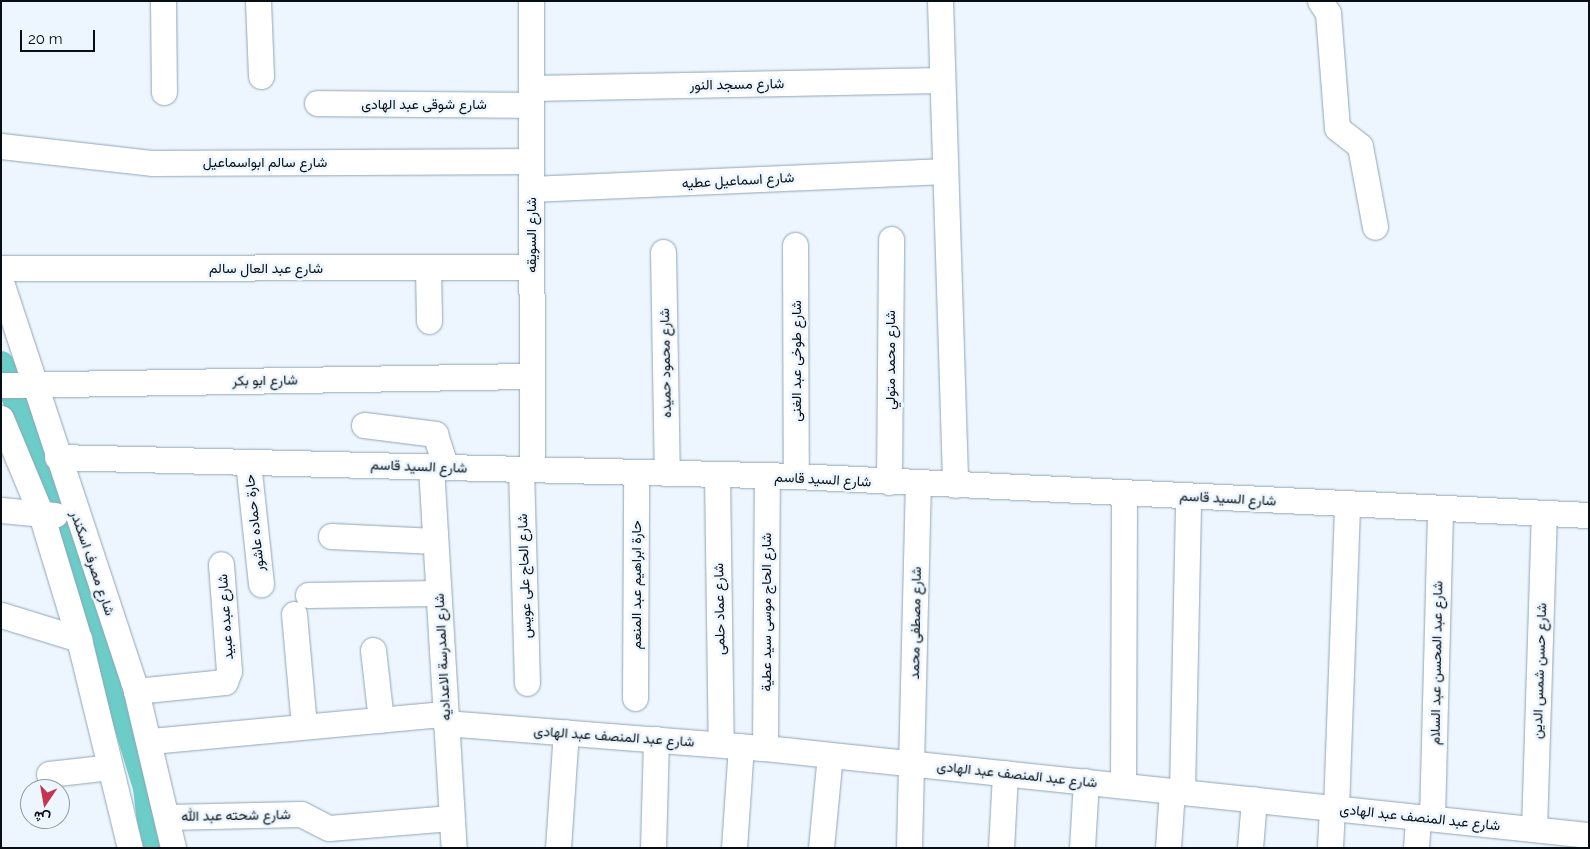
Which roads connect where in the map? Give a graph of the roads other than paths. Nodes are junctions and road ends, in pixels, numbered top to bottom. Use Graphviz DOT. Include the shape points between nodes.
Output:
graph roads {
  1 [pos="164,1"];
  2 [pos="258,1"];
  3 [pos="531,1"];
  4 [pos="940,1"];
  5 [pos="1320,1"];
  6 [pos="260,76"];
  7 [pos="942,80"];
  8 [pos="164,92"];
  9 [pos="531,96"];
  10 [pos="317,103"];
  11 [pos="1,146"];
  12 [pos="530,161"];
  13 [pos="945,171"];
  14 [pos="531,189"];
  15 [pos="1374,227"];
  16 [pos="890,239"];
  17 [pos="795,245"];
  18 [pos="662,252"];
  19 [pos="531,267"];
  20 [pos="1,268"];
  21 [pos="428,268"];
  22 [pos="3,294"];
  23 [pos="429,321"];
  24 [pos="529,376"];
  25 [pos="32,383"];
  26 [pos="1,385"];
  27 [pos="1,418"];
  28 [pos="364,424"];
  29 [pos="6,441"];
  30 [pos="57,457"];
  31 [pos="248,462"];
  32 [pos="438,466"];
  33 [pos="526,469"];
  34 [pos="636,472"];
  35 [pos="667,473"];
  36 [pos="717,474"];
  37 [pos="767,476"];
  38 [pos="796,476"];
  39 [pos="889,482"];
  40 [pos="918,484"];
  41 [pos="955,485"];
  42 [pos="1124,493"];
  43 [pos="1188,496"];
  44 [pos="1347,504"];
  45 [pos="1440,508"];
  46 [pos="1,510"];
  47 [pos="1544,513"];
  48 [pos="41,514"];
  49 [pos="1589,515"];
  50 [pos="78,517"];
  51 [pos="332,536"];
  52 [pos="435,541"];
  53 [pos="221,564"];
  54 [pos="261,584"];
  55 [pos="438,593"];
  56 [pos="1,615"];
  57 [pos="79,639"];
  58 [pos="373,650"];
  59 [pos="527,683"];
  60 [pos="136,691"];
  61 [pos="635,698"];
  62 [pos="444,718"];
  63 [pos="381,720"];
  64 [pos="304,726"];
  65 [pos="566,732"];
  66 [pos="656,739"];
  67 [pos="151,741"];
  68 [pos="731,745"];
  69 [pos="765,748"];
  70 [pos="830,755"];
  71 [pos="913,763"];
  72 [pos="110,767"];
  73 [pos="1005,773"];
  74 [pos="50,774"];
  75 [pos="1086,781"];
  76 [pos="1123,786"];
  77 [pos="1177,791"];
  78 [pos="1254,799"];
  79 [pos="1334,808"];
  80 [pos="167,817"];
  81 [pos="1425,817"];
  82 [pos="451,818"];
  83 [pos="1534,829"];
  84 [pos="1586,836"];
  85 [pos="353,837"];
  86 [pos="1502,837"];
  87 [pos="130,848"];
  88 [pos="173,848"];
  89 [pos="454,848"];
  90 [pos="558,848"];
  91 [pos="653,848"];
  92 [pos="734,848"];
  93 [pos="821,848"];
  94 [pos="909,848"];
  95 [pos="1000,848"];
  96 [pos="1082,848"];
  97 [pos="1168,848"];
  98 [pos="1250,848"];
  99 [pos="1330,848"];
  100 [pos="1416,848"];
  1 -- 8 [label="street"];
  2 -- 6 [label="street"];
  3 -- 9 [label="street, شارع السويقه"];
  4 -- 7 [label="street"];
  5 -- 15 [label="street" via="1328,13 1338,128 1360,146"];
  7 -- 9 [label="street, شارع مسجد النور"];
  7 -- 13 [label="street"];
  9 -- 10 [label="street, شارع شوقى عبد الهادى"];
  9 -- 12 [label="street, شارع السويقه"];
  11 -- 12 [label="street, شارع سالم ابواسماعيل" via="153,163"];
  12 -- 14 [label="street, شارع السويقه"];
  13 -- 14 [label="street, شارع اسماعيل عطيه"];
  13 -- 41 [label="street"];
  14 -- 19 [label="street, شارع السويقه"];
  16 -- 39 [label="street, شارع محمد متولي"];
  17 -- 38 [label="street, شارع طوخى عبد الغنى"];
  18 -- 35 [label="street, شارع محمود حميده"];
  19 -- 21 [label="street, شارع عبد العال سالم"];
  19 -- 24 [label="street, شارع السويقه"];
  20 -- 21 [label="street, شارع عبد العال سالم"];
  21 -- 23 [label="street"];
  22 -- 25 [label="street, شارع مصرف اسكندر"];
  24 -- 25 [label="street, شارع ابو بكر"];
  24 -- 33 [label="street, شارع السويقه"];
  25 -- 26 [label="street, شارع ابو بكر"];
  25 -- 30 [label="street, شارع مصرف اسكندر"];
  27 -- 29 [label="street"];
  28 -- 32 [label="street, شارع المدرسة الاعداديه" via="435,434"];
  29 -- 48 [label="street"];
  30 -- 31 [label="street, شارع السيد قاسم"];
  30 -- 50 [label="street, شارع مصرف اسكندر"];
  31 -- 32 [label="street, شارع السيد قاسم"];
  31 -- 54 [label="street, حارة حماده عاشور"];
  32 -- 33 [label="street, شارع السيد قاسم"];
  32 -- 52 [label="street, شارع المدرسة الاعداديه"];
  33 -- 34 [label="street, شارع السيد قاسم"];
  33 -- 59 [label="street, شارع الحاج على عويس"];
  34 -- 35 [label="street, شارع السيد قاسم"];
  34 -- 61 [label="street, حارة ابراهيم عبد المنعم"];
  35 -- 36 [label="street, شارع السيد قاسم"];
  36 -- 37 [label="street, شارع السيد قاسم"];
  36 -- 68 [label="street, شارع عماد حلمى"];
  37 -- 38 [label="street, شارع السيد قاسم"];
  37 -- 69 [label="street, شارع الحاج موسى سيد عطية"];
  38 -- 39 [label="street, شارع السيد قاسم"];
  39 -- 40 [label="street, شارع السيد قاسم"];
  40 -- 41 [label="street, شارع السيد قاسم"];
  40 -- 71 [label="street, شارع مصطفى محمد"];
  41 -- 42 [label="street, شارع السيد قاسم"];
  42 -- 43 [label="street, شارع السيد قاسم"];
  42 -- 76 [label="street"];
  43 -- 44 [label="street, شارع السيد قاسم"];
  43 -- 77 [label="street"];
  44 -- 45 [label="street, شارع السيد قاسم"];
  44 -- 79 [label="street"];
  45 -- 47 [label="street, شارع السيد قاسم"];
  45 -- 81 [label="street, شارع عبد المحسن عبد السلام"];
  46 -- 48 [label="street"];
  47 -- 49 [label="street, شارع السيد قاسم"];
  47 -- 83 [label="street, شارع حسن شمس الدين"];
  48 -- 50 [label="street"];
  48 -- 57 [label="street"];
  50 -- 60 [label="street, شارع مصرف اسكندر"];
  51 -- 52 [label="street"];
  52 -- 55 [label="street, شارع المدرسة الاعداديه"];
  53 -- 60 [label="street, شارع عبده عبيد" via="229,671 221,684"];
  55 -- 62 [label="street, شارع المدرسة الاعداديه"];
  55 -- 64 [label="street" via="301,604"];
  56 -- 57 [label="street"];
  57 -- 72 [label="street"];
  58 -- 63 [label="street"];
  60 -- 67 [label="street, شارع مصرف اسكندر"];
  62 -- 63 [label="street, شارع عبد المنصف عبد الهادى"];
  62 -- 65 [label="street, شارع عبد المنصف عبد الهادى"];
  62 -- 82 [label="street, شارع المدرسة الاعداديه"];
  63 -- 64 [label="street, شارع عبد المنصف عبد الهادى"];
  64 -- 67 [label="street, شارع عبد المنصف عبد الهادى"];
  65 -- 66 [label="street, شارع عبد المنصف عبد الهادى"];
  65 -- 90 [label="street"];
  66 -- 68 [label="street, شارع عبد المنصف عبد الهادى"];
  66 -- 91 [label="street"];
  67 -- 80 [label="street, شارع مصرف اسكندر"];
  68 -- 69 [label="street, شارع عبد المنصف عبد الهادى"];
  68 -- 92 [label="street, شارع عماد حلمى"];
  69 -- 70 [label="street, شارع عبد المنصف عبد الهادى"];
  70 -- 71 [label="street, شارع عبد المنصف عبد الهادى"];
  70 -- 93 [label="street"];
  71 -- 73 [label="street, شارع عبد المنصف عبد الهادى"];
  71 -- 94 [label="street, شارع مصطفى محمد"];
  72 -- 74 [label="street"];
  72 -- 87 [label="street"];
  73 -- 75 [label="street, شارع عبد المنصف عبد الهادى"];
  73 -- 95 [label="street"];
  75 -- 76 [label="street, شارع عبد المنصف عبد الهادى"];
  75 -- 96 [label="street"];
  76 -- 77 [label="street, شارع عبد المنصف عبد الهادى"];
  77 -- 78 [label="street, شارع عبد المنصف عبد الهادى"];
  77 -- 97 [label="street"];
  78 -- 79 [label="street, شارع عبد المنصف عبد الهادى"];
  78 -- 98 [label="street"];
  79 -- 81 [label="street, شارع عبد المنصف عبد الهادى"];
  79 -- 99 [label="street"];
  80 -- 85 [label="street, شارع شحته عبد الله" via="301,814 324,827"];
  80 -- 88 [label="street, شارع مصرف اسكندر"];
  81 -- 86 [label="street, شارع عبد المنصف عبد الهادى"];
  81 -- 100 [label="street, شارع عبد المحسن عبد السلام"];
  82 -- 85 [label="street, شارع شحته عبد الله"];
  82 -- 89 [label="street, شارع المدرسة الاعداديه"];
  83 -- 84 [label="street, شارع عبد المنصف عبد الهادى"];
  83 -- 86 [label="street, شارع عبد المنصف عبد الهادى"];
}
